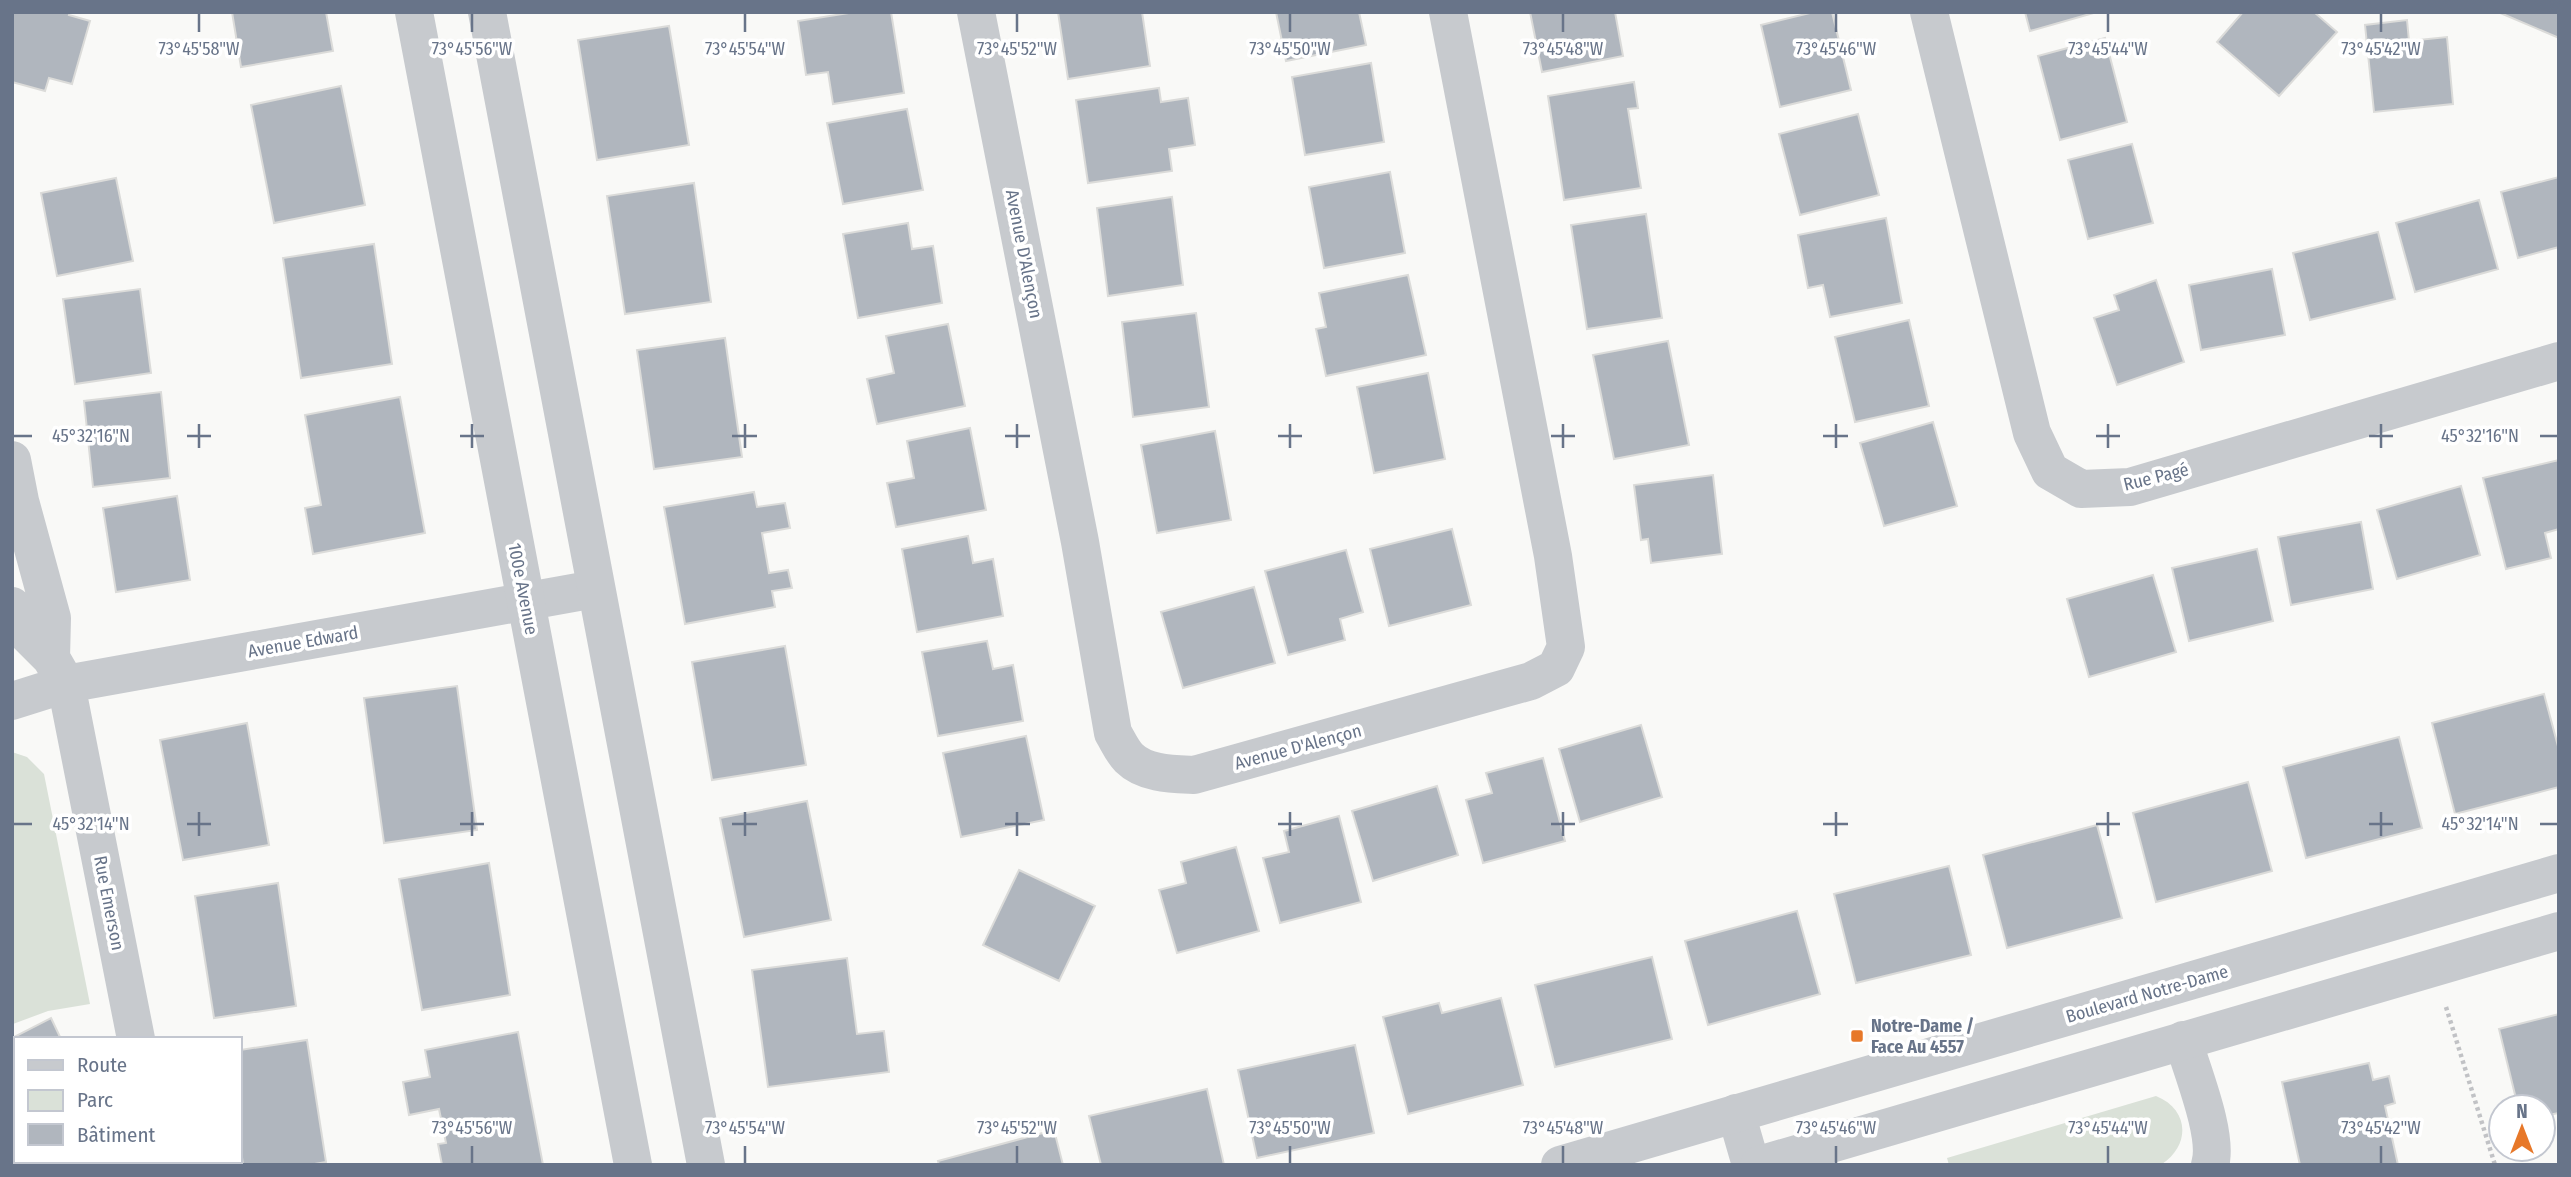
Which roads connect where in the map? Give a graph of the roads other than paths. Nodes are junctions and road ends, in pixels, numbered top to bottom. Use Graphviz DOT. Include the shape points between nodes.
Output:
graph roads {
  1 [pos="414,12"];
  2 [pos="486,12"];
  3 [pos="976,12"];
  4 [pos="1448,12"];
  5 [pos="1929,12"];
  6 [pos="2559,360"];
  7 [pos="12,460"];
  8 [pos="595,589"];
  9 [pos="526,602"];
  10 [pos="12,606"];
  11 [pos="58,671"];
  12 [pos="12,701"];
  13 [pos="2559,873"];
  14 [pos="2559,931"];
  15 [pos="136,1037"];
  16 [pos="2183,1040"];
  17 [pos="1736,1113"];
  18 [pos="633,1165"];
  19 [pos="706,1165"];
  20 [pos="1560,1165"];
  21 [pos="1751,1165"];
  22 [pos="1759,1165"];
  23 [pos="2210,1165"];
  1 -- 9 [label="street, 100e Avenue"];
  2 -- 8 [label="street"];
  3 -- 4 [label="street, Avenue D'Alençon" via="1113,733 1129,758 1151,770 1194,775 1531,681 1556,668 1566,647 1553,556"];
  5 -- 6 [label="street, Rue Pagé" via="2032,433 2050,471 2081,489 2130,487"];
  7 -- 11 [label="street, Rue Emerson" via="51,618"];
  8 -- 9 [label="street, Avenue Edward"];
  8 -- 19 [label="street"];
  9 -- 11 [label="street, Avenue Edward"];
  9 -- 18 [label="street, 100e Avenue"];
  10 -- 11 [label="street" via="22,629"];
  11 -- 12 [label="street, Avenue Edward"];
  11 -- 15 [label="street, Rue Emerson"];
  13 -- 17 [label="street, Boulevard Notre-Dame"];
  14 -- 16 [label="street"];
  16 -- 22 [label="street"];
  16 -- 23 [label="street" via="2210,1132"];
  17 -- 20 [label="street, Boulevard Notre-Dame"];
  17 -- 21 [label="street"];
}
